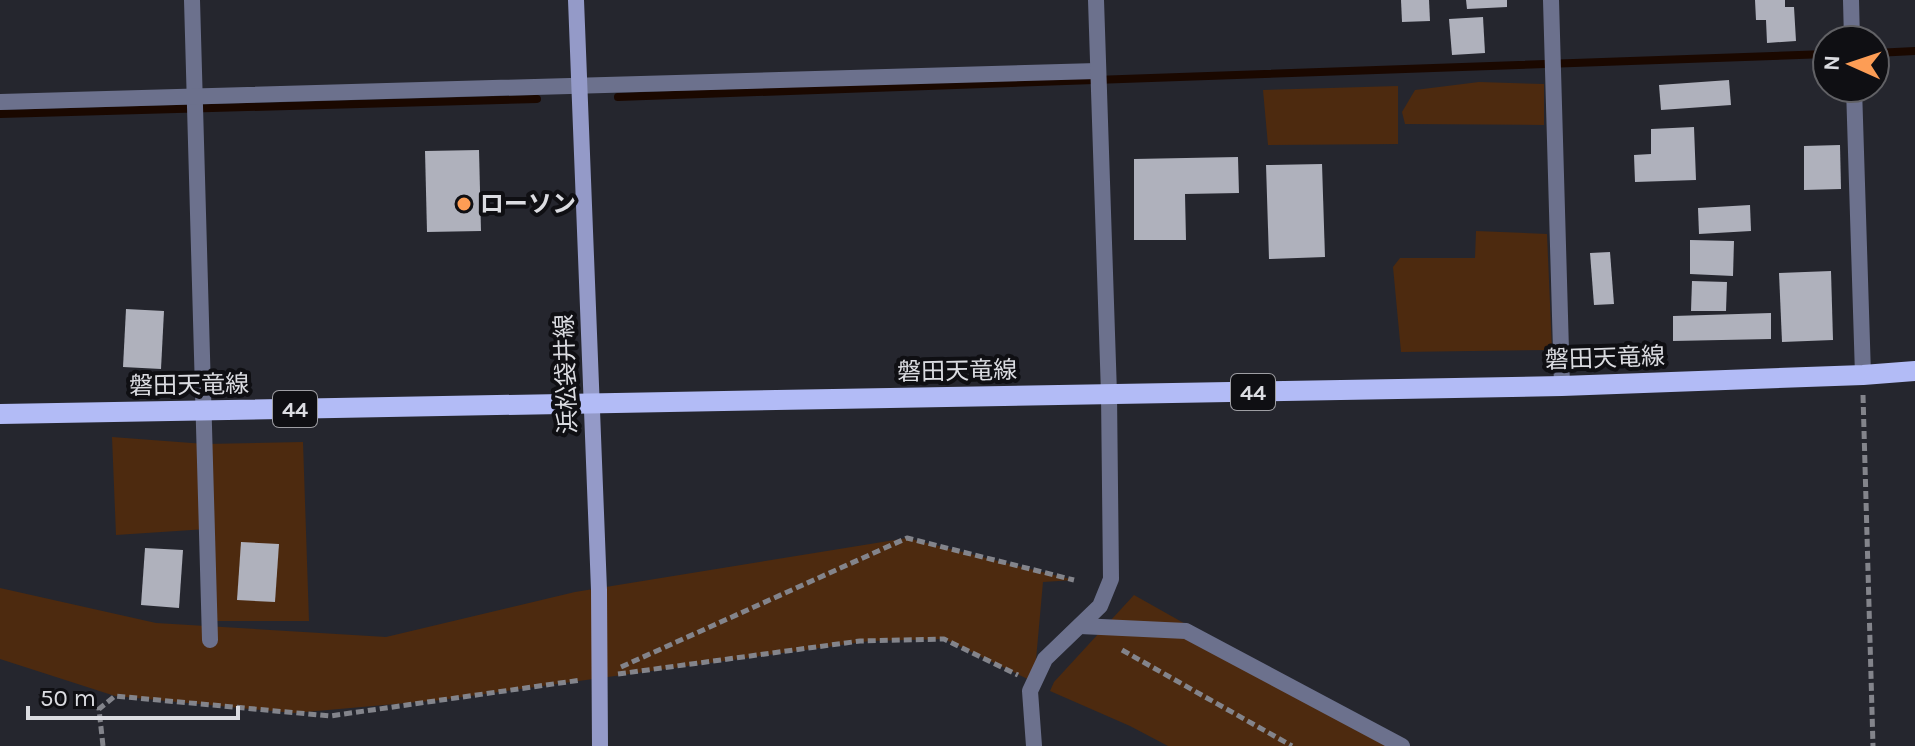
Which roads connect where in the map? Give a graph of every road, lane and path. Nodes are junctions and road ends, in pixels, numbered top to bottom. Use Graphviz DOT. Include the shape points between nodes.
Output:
graph roads {
  1 [pos="192,0"];
  2 [pos="576,0"];
  3 [pos="1096,0"];
  4 [pos="1551,0"];
  5 [pos="1851,0"];
  6 [pos="1852,24"];
  7 [pos="1097,71"];
  8 [pos="579,87"];
  9 [pos="195,98"];
  10 [pos="0,102"];
  11 [pos="1855,104"];
  12 [pos="1915,371"];
  13 [pos="1863,375"];
  14 [pos="1562,386"];
  15 [pos="1109,394"];
  16 [pos="591,403"];
  17 [pos="205,411"];
  18 [pos="0,414"];
  19 [pos="1074,580"];
  20 [pos="1080,626"];
  21 [pos="210,640"];
  22 [pos="1120,648"];
  23 [pos="599,677"];
  24 [pos="1034,682"];
  25 [pos="103,746"];
  26 [pos="600,746"];
  27 [pos="1034,746"];
  28 [pos="1292,746"];
  29 [pos="1402,746"];
  30 [pos="1873,746"];
  1 -- 9 [label="street"];
  2 -- 8 [label="main road, 浜松袋井線"];
  3 -- 7 [label="street"];
  4 -- 14 [label="street"];
  5 -- 6 [label="street"];
  7 -- 8 [label="street"];
  7 -- 15 [label="street"];
  8 -- 9 [label="street"];
  8 -- 16 [label="main road, 浜松袋井線"];
  9 -- 10 [label="street"];
  9 -- 17 [label="street"];
  11 -- 13 [label="street"];
  12 -- 13 [label="main road, 磐田天竜線 / 44"];
  13 -- 14 [label="main road, 磐田天竜線 / 44"];
  13 -- 30 [label="path"];
  14 -- 15 [label="main road, 磐田天竜線 / 44"];
  15 -- 16 [label="main road, 磐田天竜線 / 44"];
  15 -- 20 [label="street" via="1111,579 1100,606"];
  16 -- 17 [label="main road, 磐田天竜線 / 44"];
  16 -- 23 [label="main road, 浜松袋井線"];
  17 -- 18 [label="main road, 磐田天竜線 / 44"];
  17 -- 21 [label="street"];
  19 -- 23 [label="path" via="907,538"];
  20 -- 24 [label="street" via="1045,659"];
  20 -- 29 [label="street" via="1186,631"];
  22 -- 28 [label="path"];
  23 -- 24 [label="path" via="860,641 944,639"];
  23 -- 25 [label="path" via="330,716 115,696 99,709"];
  23 -- 26 [label="main road, 浜松袋井線"];
  24 -- 27 [label="street"];
}
